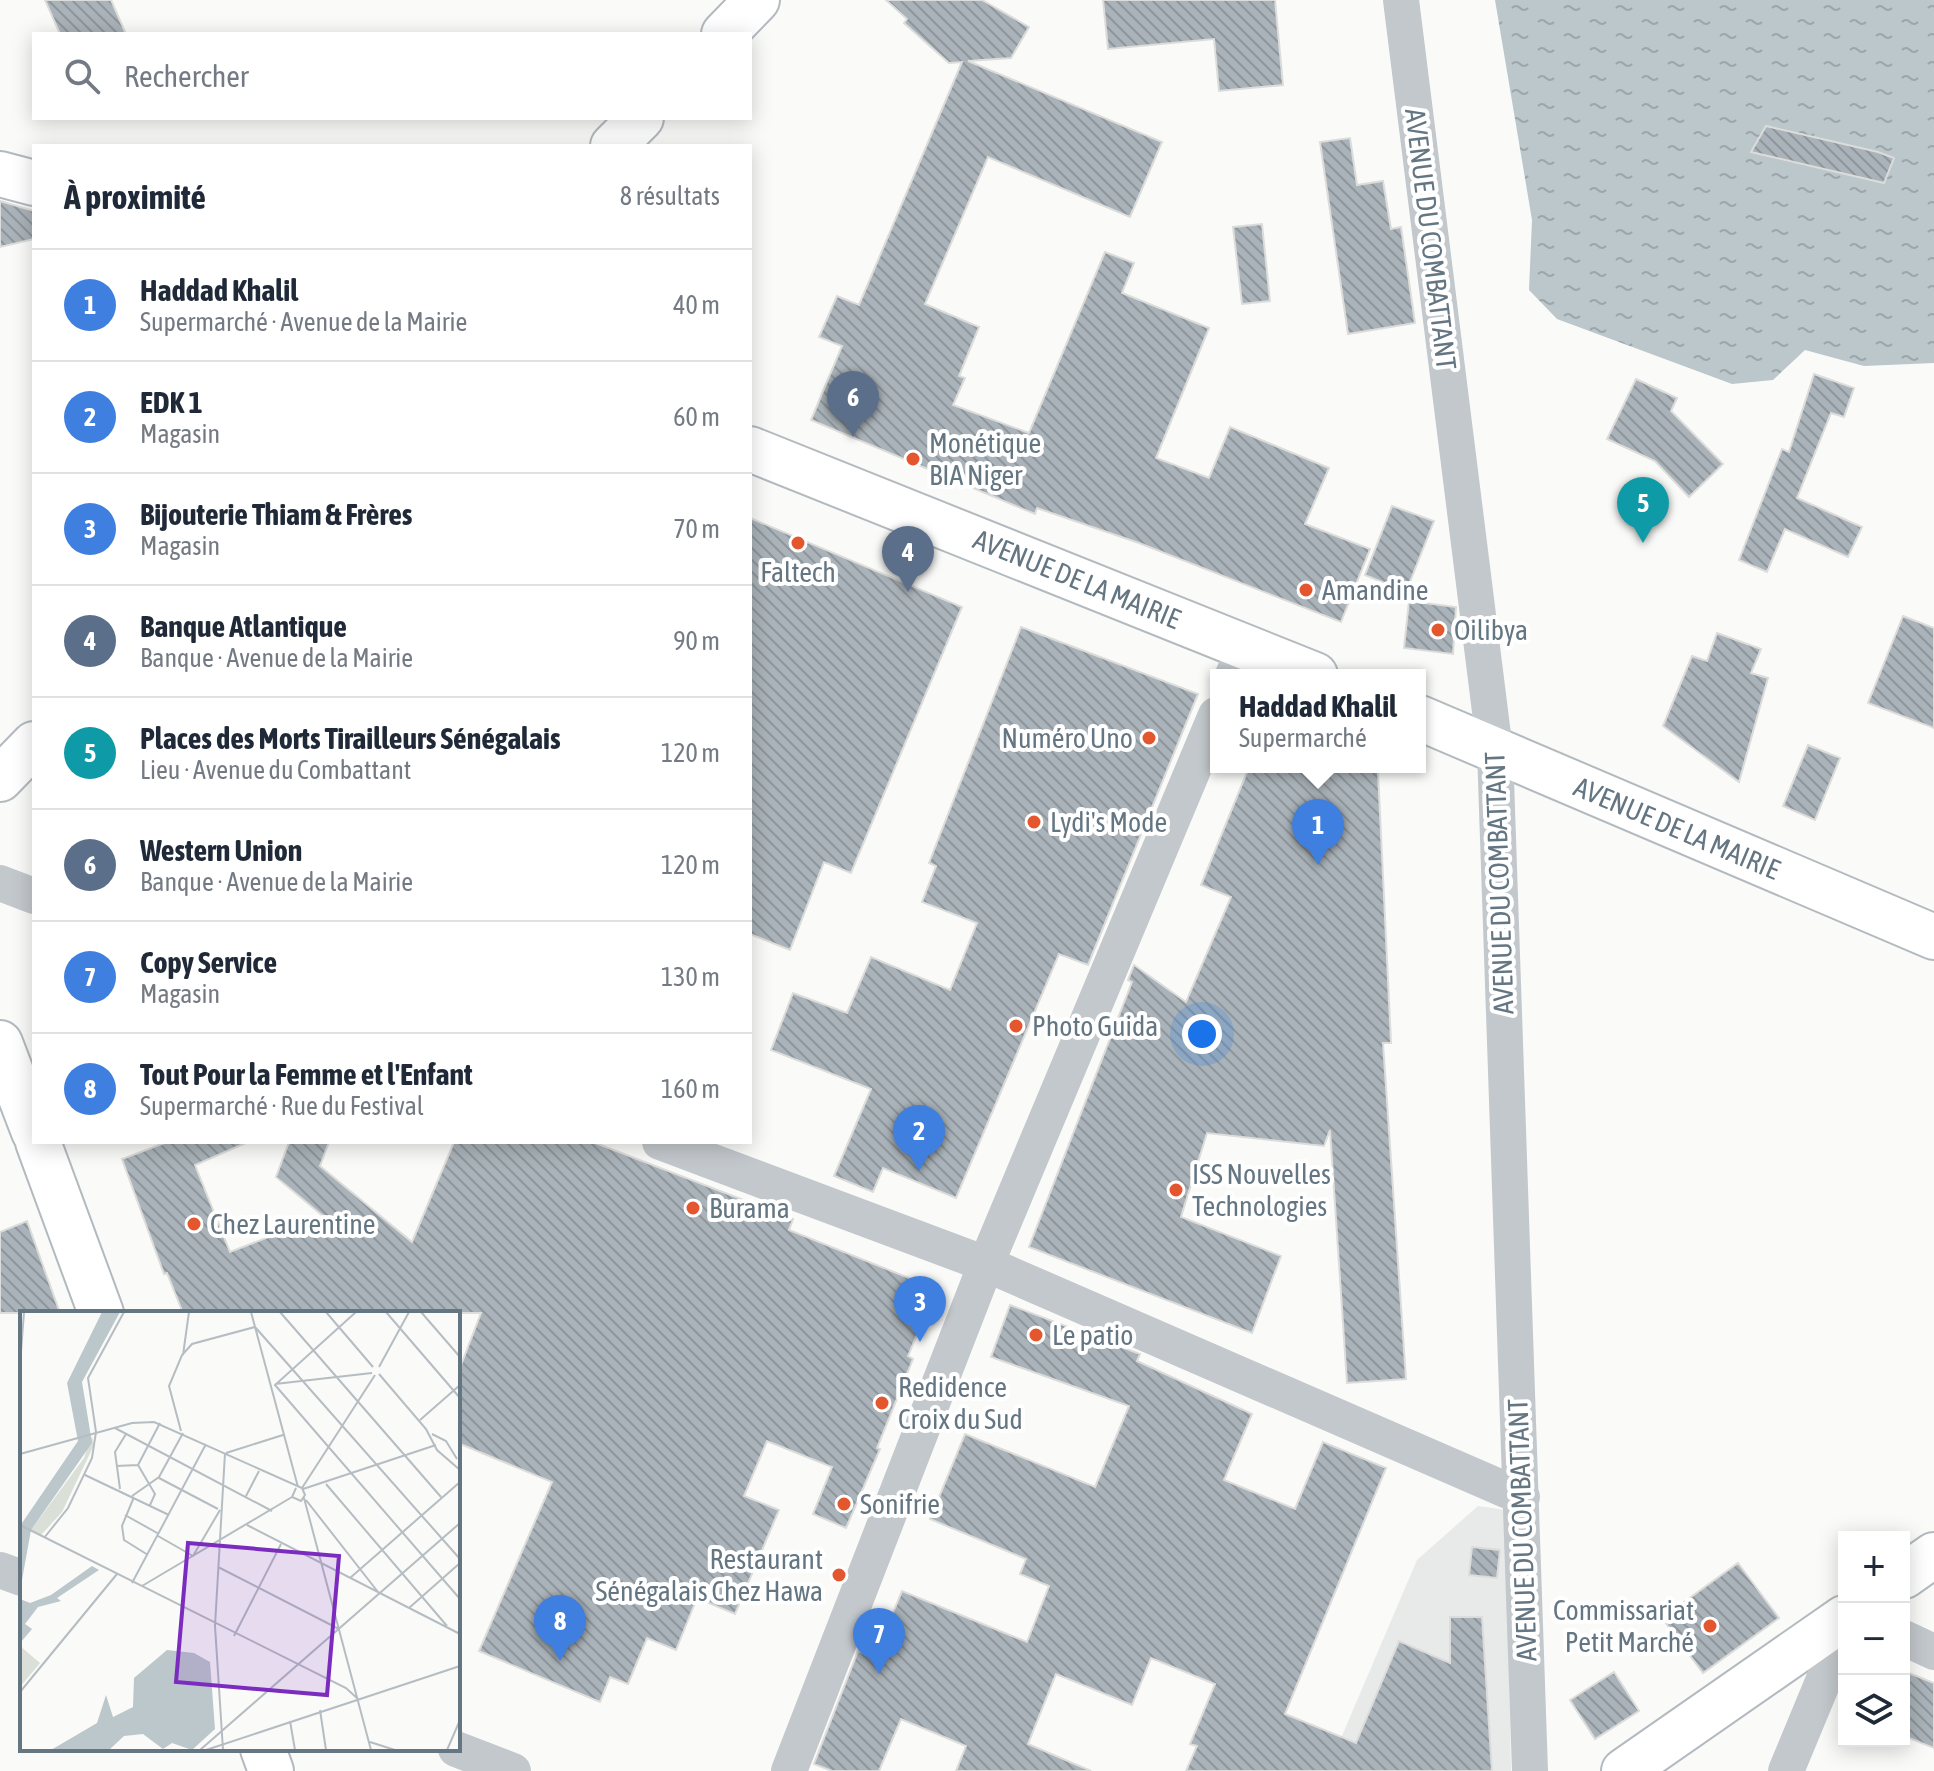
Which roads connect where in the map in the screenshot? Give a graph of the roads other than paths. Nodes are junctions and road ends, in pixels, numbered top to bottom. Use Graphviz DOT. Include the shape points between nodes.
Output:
graph roads {
  1 [pos="757,0"];
  2 [pos="1401,0"];
  3 [pos="726,32"];
  4 [pos="639,120"];
  5 [pos="615,144"];
  6 [pos="0,174"];
  7 [pos="32,182"];
  8 [pos="752,450"];
  9 [pos="1239,661"];
  10 [pos="1282,669"];
  11 [pos="1426,721"];
  12 [pos="1210,729"];
  13 [pos="32,746"];
  14 [pos="1495,751"];
  15 [pos="0,779"];
  16 [pos="0,883"];
  17 [pos="32,895"];
  18 [pos="1934,937"];
  19 [pos="0,1043"];
  20 [pos="32,1127"];
  21 [pos="39,1144"];
  22 [pos="665,1144"];
  23 [pos="986,1264"];
  24 [pos="100,1311"];
  25 [pos="1522,1497"];
  26 [pos="1934,1555"];
  27 [pos="0,1570"];
  28 [pos="1910,1572"];
  29 [pos="20,1577"];
  30 [pos="1838,1622"];
  31 [pos="1910,1641"];
  32 [pos="1838,1645"];
  33 [pos="1934,1652"];
  34 [pos="264,1751"];
  35 [pos="460,1751"];
  36 [pos="271,1771"];
  37 [pos="513,1771"];
  38 [pos="789,1771"];
  39 [pos="1530,1771"];
  40 [pos="1624,1771"];
  41 [pos="1786,1771"];
  1 -- 3 [label="street"];
  2 -- 14 [label="street, AVENUE DU COMBATTANT"];
  4 -- 5 [label="street"];
  6 -- 7 [label="street"];
  8 -- 9 [label="street, AVENUE DE LA MAIRIE"];
  9 -- 10 [label="street, AVENUE DE LA MAIRIE"];
  11 -- 14 [label="street, AVENUE DE LA MAIRIE"];
  12 -- 23 [label="street"];
  13 -- 15 [label="street"];
  14 -- 18 [label="street, AVENUE DE LA MAIRIE"];
  14 -- 25 [label="street, AVENUE DU COMBATTANT"];
  16 -- 17 [label="street"];
  19 -- 20 [label="street"];
  21 -- 24 [label="street"];
  22 -- 23 [label="street"];
  23 -- 25 [label="street"];
  23 -- 38 [label="street"];
  25 -- 39 [label="street, AVENUE DU COMBATTANT"];
  26 -- 28 [label="street"];
  27 -- 29 [label="street"];
  30 -- 40 [label="street"];
  31 -- 33 [label="street"];
  32 -- 41 [label="street"];
  34 -- 36 [label="street"];
  35 -- 37 [label="street"];
}
